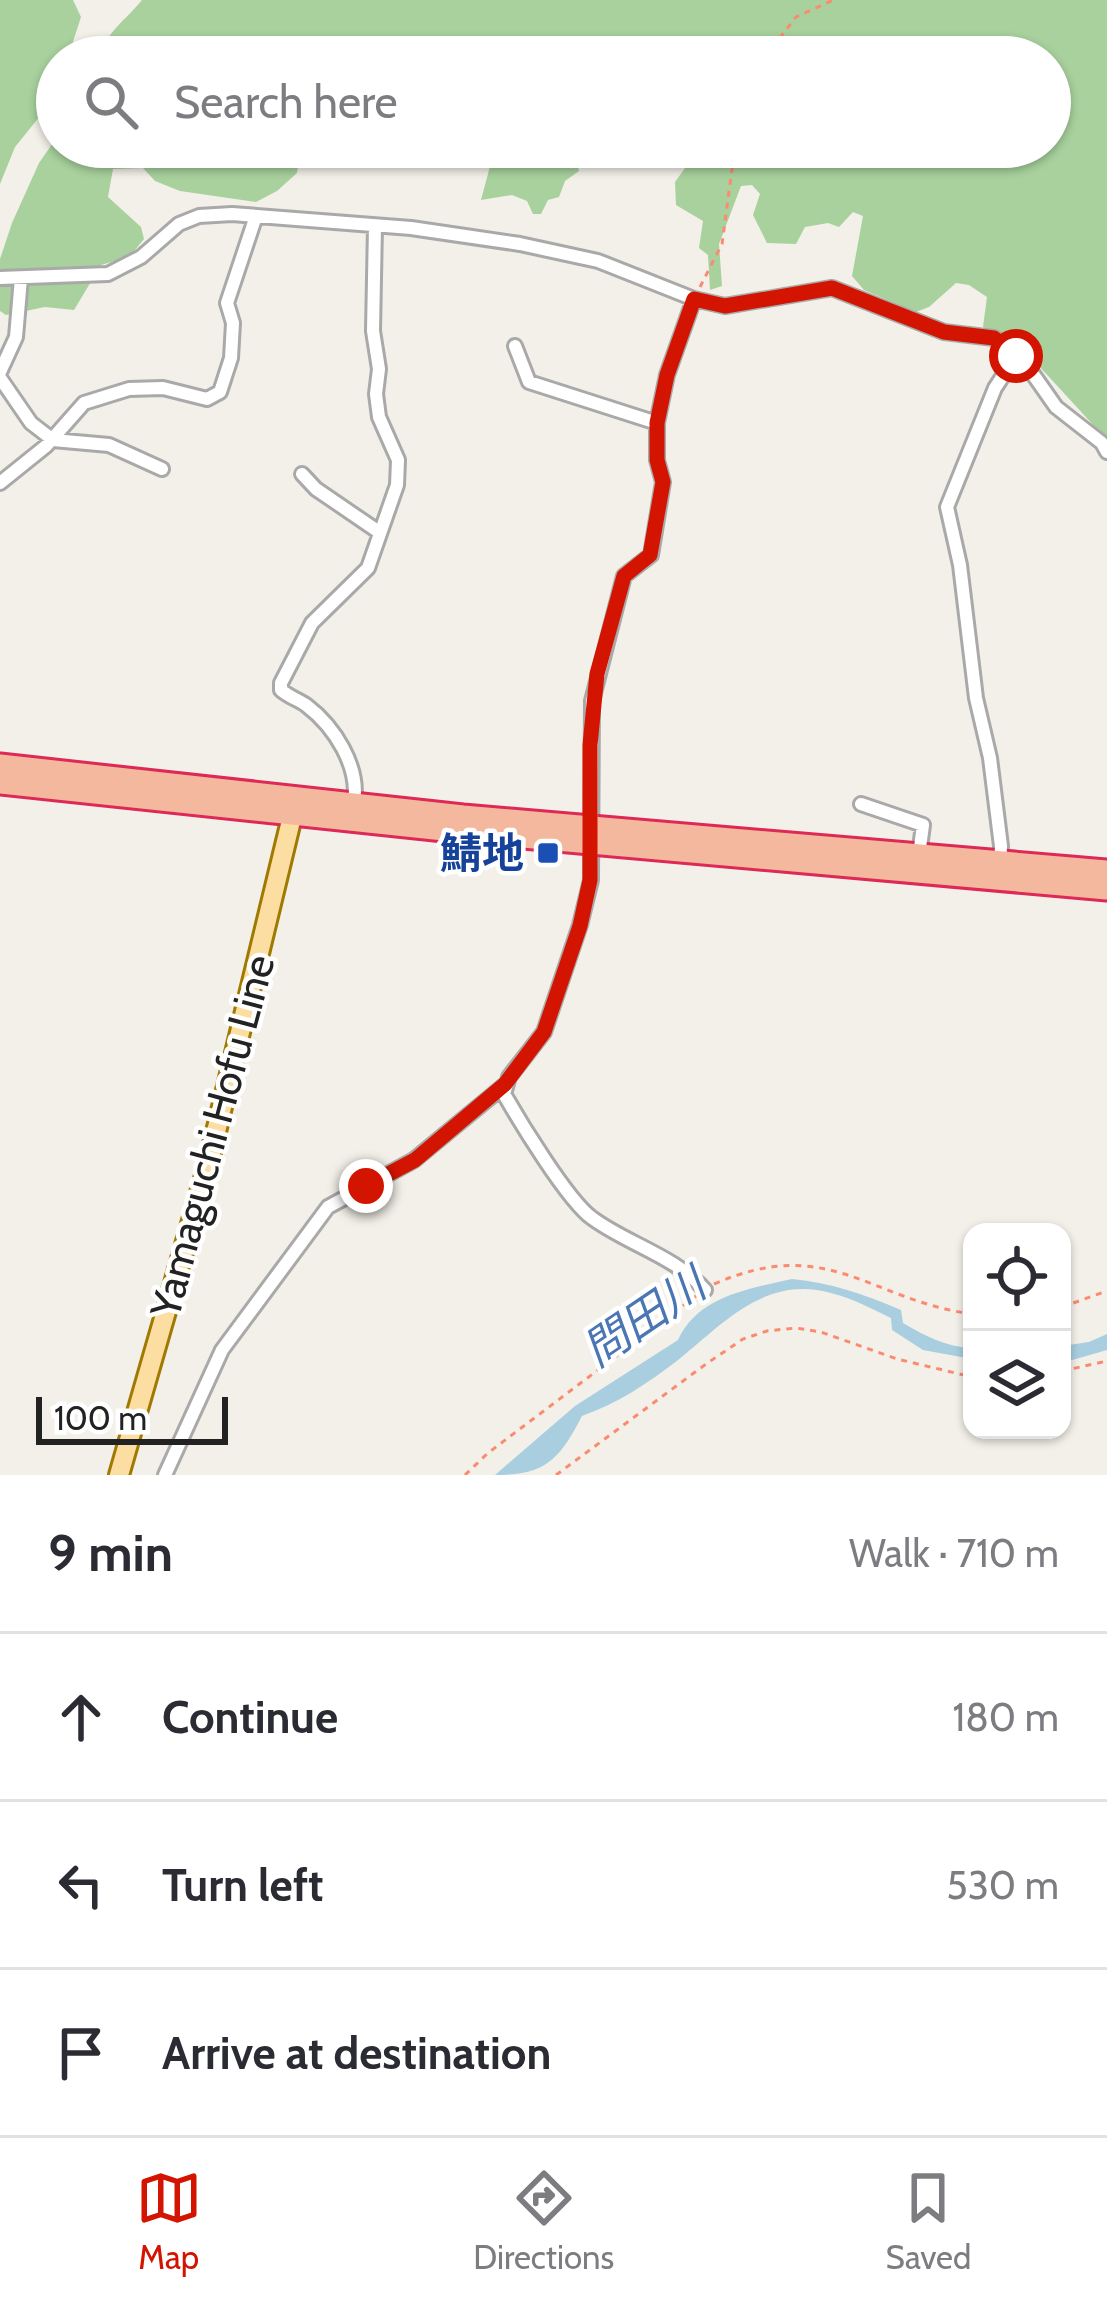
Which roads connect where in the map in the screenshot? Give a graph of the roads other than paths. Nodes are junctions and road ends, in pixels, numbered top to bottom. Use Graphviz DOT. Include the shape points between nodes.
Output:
graph roads {
  1 [pos="256,216"];
  2 [pos="375,226"];
  3 [pos="0,278"];
  4 [pos="21,278"];
  5 [pos="694,299"];
  6 [pos="515,346"];
  7 [pos="1016,356"];
  8 [pos="0,375"];
  9 [pos="657,423"];
  10 [pos="53,440"];
  11 [pos="1107,452"];
  12 [pos="162,469"];
  13 [pos="302,474"];
  14 [pos="0,483"];
  15 [pos="380,532"];
  16 [pos="0,765"];
  17 [pos="0,783"];
  18 [pos="354,803"];
  19 [pos="861,804"];
  20 [pos="296,805"];
  21 [pos="592,834"];
  22 [pos="919,855"];
  23 [pos="999,871"];
  24 [pos="1107,872"];
  25 [pos="1107,890"];
  26 [pos="505,1084"];
  27 [pos="705,1290"];
  28 [pos="119,1475"];
  29 [pos="165,1475"];
  1 -- 2 [label="street"];
  1 -- 4 [label="street" via="199,216 108,274"];
  1 -- 10 [label="street" via="227,303 231,358 220,392 207,399 129,389 84,403"];
  2 -- 5 [label="street" via="578,256"];
  2 -- 15 [label="street" via="376,394 398,460"];
  3 -- 4 [label="street"];
  4 -- 8 [label="street" via="16,337"];
  5 -- 7 [label="street" via="725,306 832,288 944,332 994,338"];
  5 -- 9 [label="street"];
  6 -- 9 [label="street" via="529,382"];
  7 -- 11 [label="street" via="1056,407"];
  7 -- 23 [label="street" via="947,507 987,735"];
  8 -- 10 [label="street" via="31,423"];
  9 -- 21 [label="street" via="663,482 650,555 624,576 592,701"];
  10 -- 12 [label="street" via="109,445"];
  10 -- 14 [label="street"];
  13 -- 15 [label="street"];
  15 -- 18 [label="street" via="368,568 312,622 281,683 344,750 356,778"];
  16 -- 20 [label="highway"];
  17 -- 20 [label="highway"];
  18 -- 20 [label="highway"];
  18 -- 21 [label="highway"];
  19 -- 22 [label="street" via="923,825"];
  20 -- 21 [label="highway"];
  20 -- 28 [label="main road, Yamaguchi Hofu Line" via="208,1165"];
  21 -- 22 [label="highway"];
  21 -- 23 [label="highway"];
  21 -- 26 [label="street" via="590,880 556,1000 544,1032"];
  22 -- 23 [label="highway"];
  23 -- 24 [label="highway"];
  23 -- 25 [label="highway"];
  26 -- 27 [label="street" via="506,1099 578,1206"];
  26 -- 29 [label="street" via="415,1160 328,1207 222,1350"];
}
